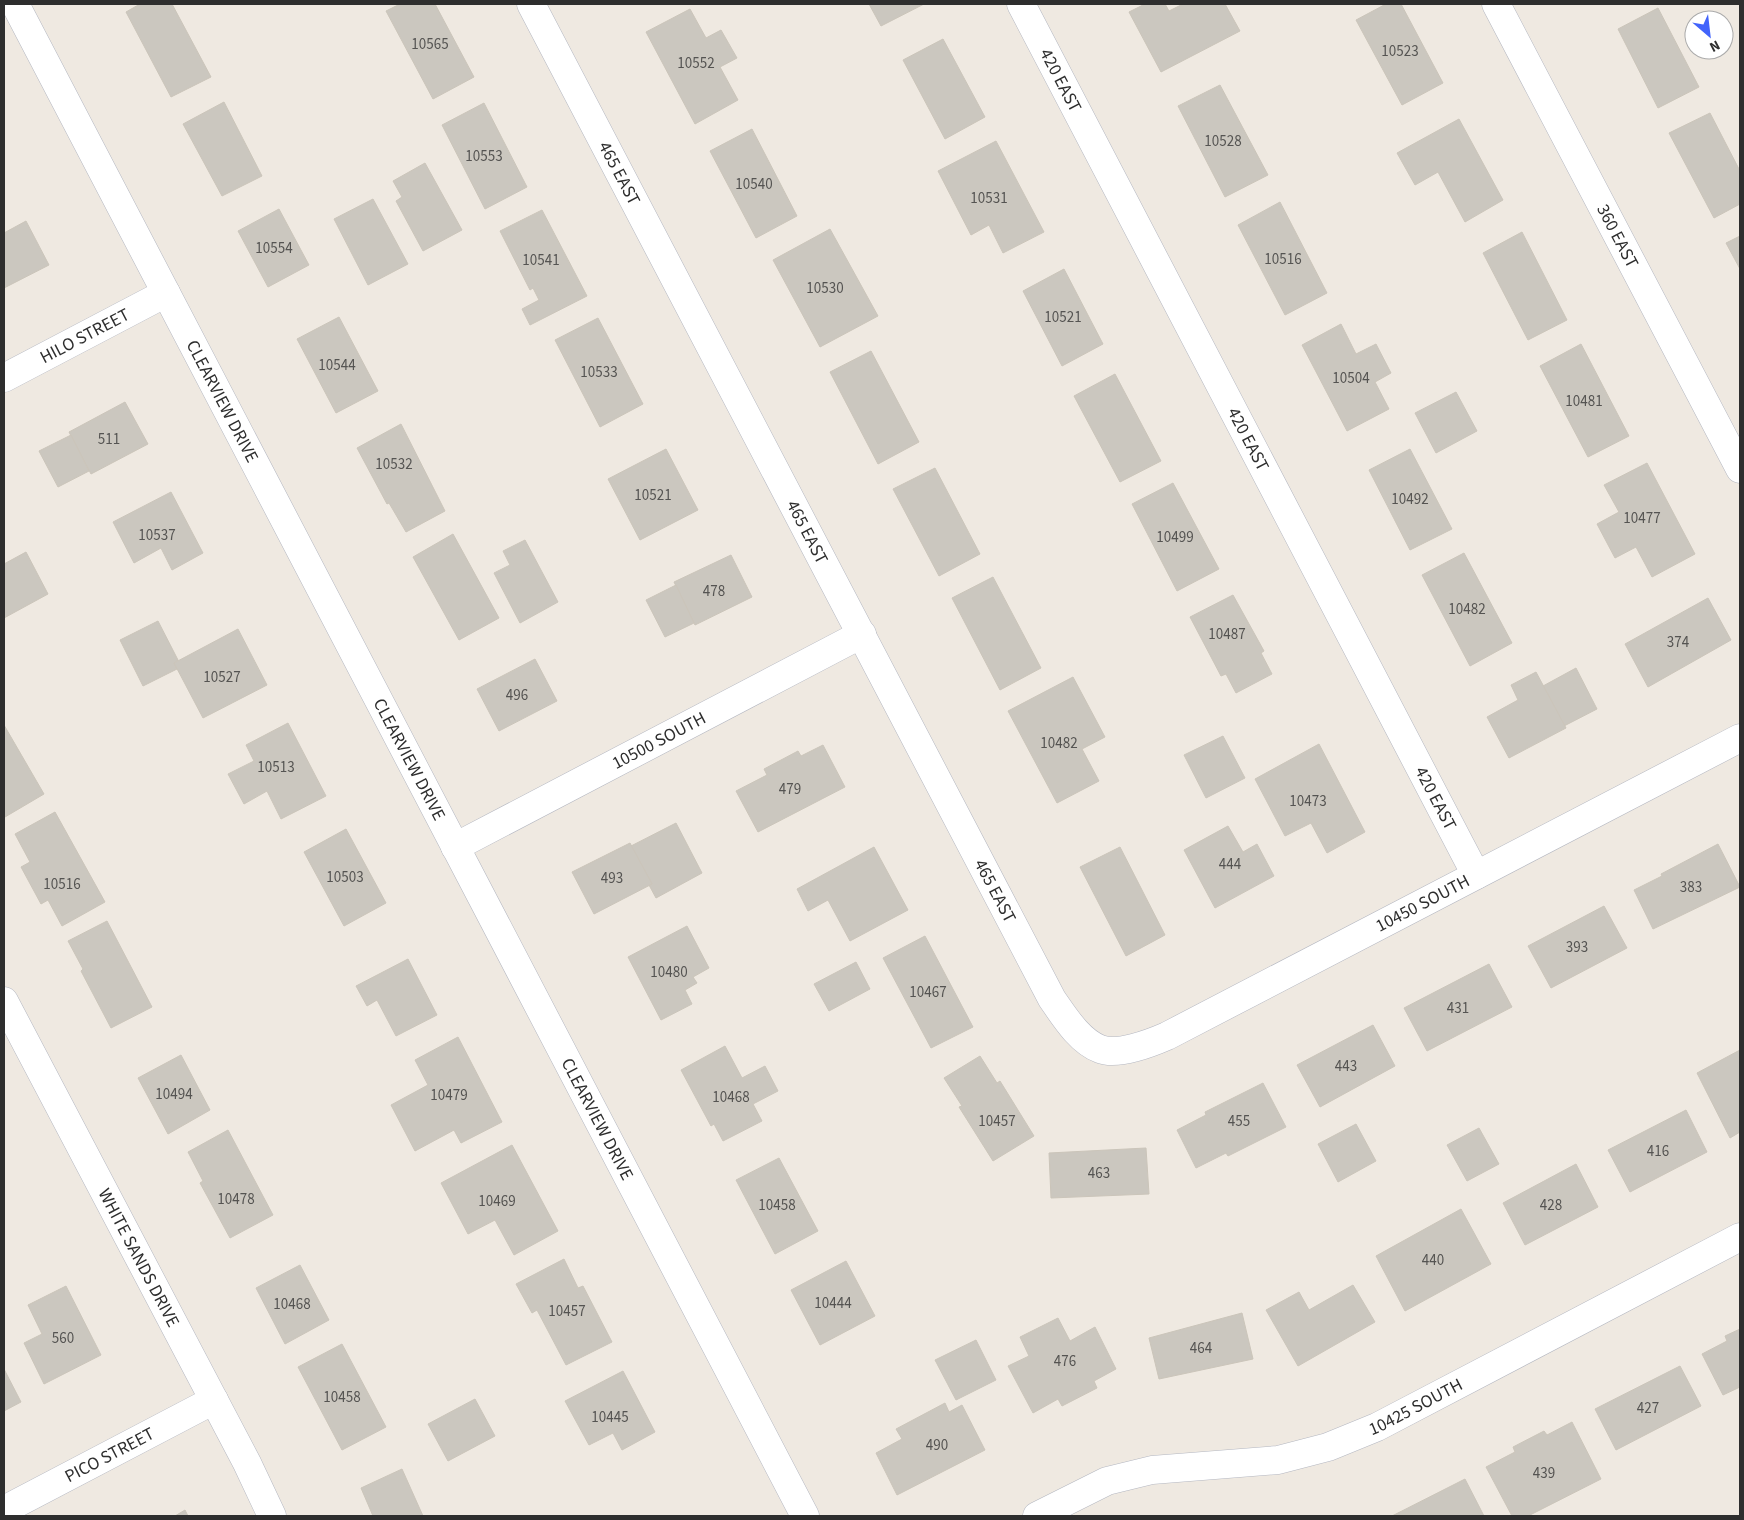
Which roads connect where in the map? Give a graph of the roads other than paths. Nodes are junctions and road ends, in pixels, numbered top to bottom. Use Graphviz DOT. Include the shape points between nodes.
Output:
graph roads {
  1 [pos="15,4"];
  2 [pos="532,4"];
  3 [pos="1021,4"];
  4 [pos="1496,4"];
  5 [pos="166,292"];
  6 [pos="4,378"];
  7 [pos="1740,469"];
  8 [pos="862,634"];
  9 [pos="1740,738"];
  10 [pos="455,846"];
  11 [pos="1476,875"];
  12 [pos="4,1001"];
  13 [pos="1100,1050"];
  14 [pos="1740,1237"];
  15 [pos="214,1400"];
  16 [pos="4,1510"];
  17 [pos="272,1516"];
  18 [pos="805,1516"];
  19 [pos="1036,1516"];
  1 -- 5 [label="street, CLEARVIEW DRIVE"];
  2 -- 8 [label="street, 465 EAST"];
  3 -- 11 [label="street, 420 EAST"];
  4 -- 7 [label="street, 360 EAST"];
  5 -- 6 [label="street, HILO STREET"];
  5 -- 10 [label="street, CLEARVIEW DRIVE"];
  8 -- 10 [label="street, 10500 SOUTH"];
  8 -- 13 [label="street, 465 EAST" via="1052,999 1065,1018"];
  9 -- 11 [label="street, 10450 SOUTH"];
  10 -- 18 [label="street, CLEARVIEW DRIVE"];
  11 -- 13 [label="street, 10450 SOUTH" via="1167,1036 1146,1045"];
  12 -- 15 [label="street, WHITE SANDS DRIVE"];
  14 -- 19 [label="street, 10425 SOUTH" via="1377,1427 1328,1448 1278,1460 1152,1470 1107,1481"];
  15 -- 16 [label="street, PICO STREET"];
  15 -- 17 [label="street, WHITE SANDS DRIVE"];
}
